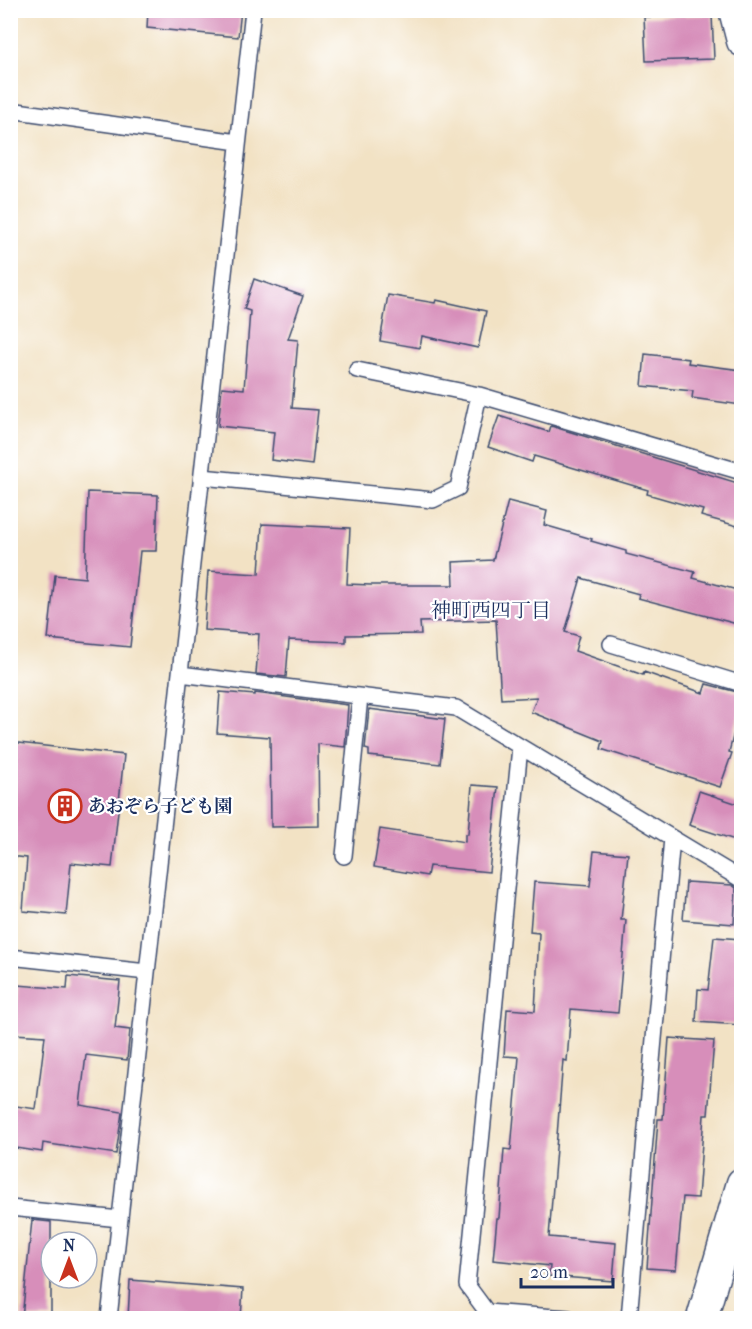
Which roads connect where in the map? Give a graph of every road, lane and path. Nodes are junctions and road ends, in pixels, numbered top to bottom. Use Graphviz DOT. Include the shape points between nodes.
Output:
graph roads {
  1 [pos="253,10"];
  2 [pos="734,10"];
  3 [pos="741,41"];
  4 [pos="10,110"];
  5 [pos="238,142"];
  6 [pos="357,370"];
  7 [pos="479,395"];
  8 [pos="741,472"];
  9 [pos="202,477"];
  10 [pos="611,644"];
  11 [pos="180,674"];
  12 [pos="741,684"];
  13 [pos="360,697"];
  14 [pos="520,747"];
  15 [pos="672,838"];
  16 [pos="344,856"];
  17 [pos="741,880"];
  18 [pos="10,957"];
  19 [pos="147,972"];
  20 [pos="741,1183"];
  21 [pos="10,1208"];
  22 [pos="120,1219"];
  23 [pos="109,1318"];
  24 [pos="569,1318"];
  25 [pos="629,1318"];
  26 [pos="702,1318"];
  1 -- 5 [label="lane"];
  2 -- 3 [label="street"];
  4 -- 5 [label="lane"];
  5 -- 9 [label="lane"];
  6 -- 7 [label="lane"];
  7 -- 8 [label="lane"];
  7 -- 9 [label="lane" via="458,488 433,500"];
  9 -- 11 [label="lane"];
  10 -- 12 [label="lane"];
  11 -- 13 [label="lane"];
  11 -- 19 [label="lane"];
  13 -- 14 [label="lane" via="456,708"];
  13 -- 16 [label="lane"];
  14 -- 15 [label="lane"];
  14 -- 24 [label="lane" via="467,1285 487,1312"];
  15 -- 17 [label="lane"];
  15 -- 25 [label="lane"];
  18 -- 19 [label="lane"];
  19 -- 22 [label="lane"];
  20 -- 26 [label="street"];
  21 -- 22 [label="lane"];
  22 -- 23 [label="lane"];
}
